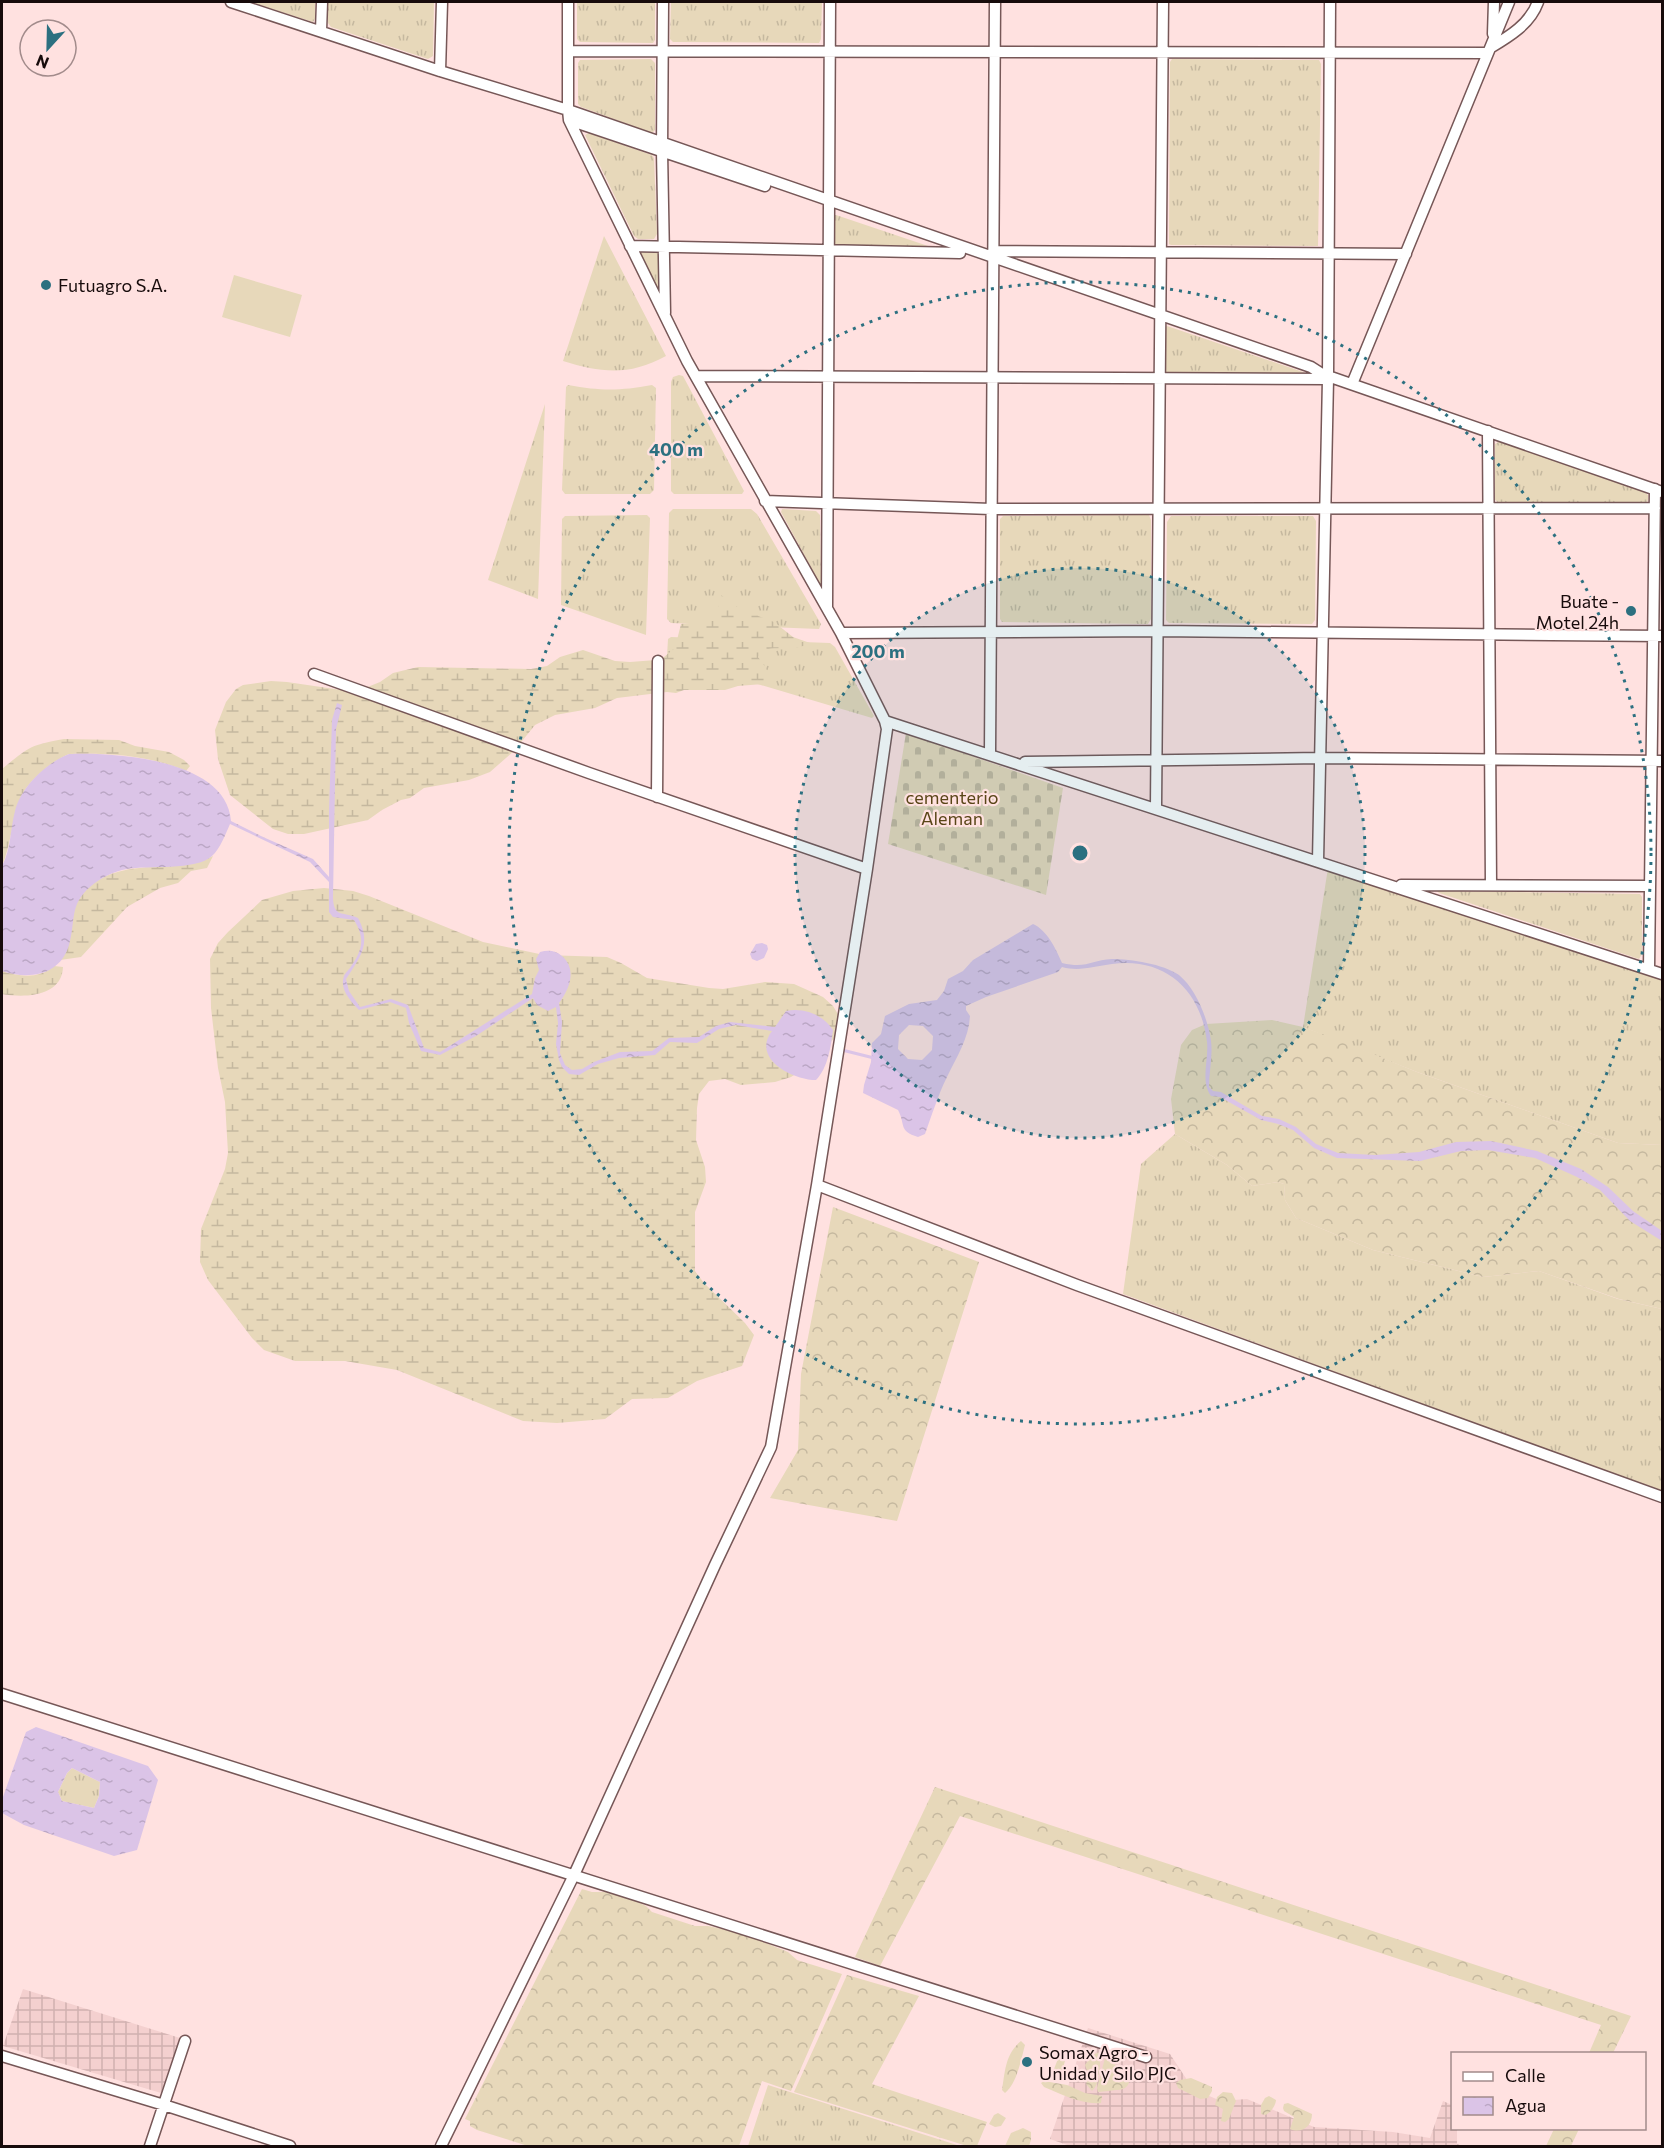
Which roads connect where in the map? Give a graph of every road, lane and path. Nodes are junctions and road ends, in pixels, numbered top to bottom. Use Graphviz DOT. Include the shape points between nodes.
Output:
graph roads {
  1 [pos="231,2"];
  2 [pos="322,2"];
  3 [pos="442,2"];
  4 [pos="568,2"];
  5 [pos="663,2"];
  6 [pos="830,2"];
  7 [pos="995,2"];
  8 [pos="1163,2"];
  9 [pos="1330,2"];
  10 [pos="1494,2"];
  11 [pos="1509,2"];
  12 [pos="1538,2"];
  13 [pos="321,31"];
  14 [pos="1490,47"];
  15 [pos="568,51"];
  16 [pos="662,51"];
  17 [pos="830,52"];
  18 [pos="995,52"];
  19 [pos="1162,53"];
  20 [pos="1329,53"];
  21 [pos="440,71"];
  22 [pos="568,115"];
  23 [pos="662,147"];
  24 [pos="828,204"];
  25 [pos="630,246"];
  26 [pos="664,247"];
  27 [pos="828,250"];
  28 [pos="960,252"];
  29 [pos="1160,252"];
  30 [pos="1329,253"];
  31 [pos="1406,254"];
  32 [pos="993,257"];
  33 [pos="665,318"];
  34 [pos="1160,318"];
  35 [pos="696,376"];
  36 [pos="1326,376"];
  37 [pos="828,377"];
  38 [pos="992,378"];
  39 [pos="1160,379"];
  40 [pos="1352,384"];
  41 [pos="1488,431"];
  42 [pos="1659,490"];
  43 [pos="765,501"];
  44 [pos="827,503"];
  45 [pos="1325,508"];
  46 [pos="1489,508"];
  47 [pos="1655,508"];
  48 [pos="991,509"];
  49 [pos="1159,509"];
  50 [pos="827,607"];
  51 [pos="1158,632"];
  52 [pos="841,633"];
  53 [pos="990,633"];
  54 [pos="1322,633"];
  55 [pos="1490,634"];
  56 [pos="1658,636"];
  57 [pos="658,661"];
  58 [pos="315,674"];
  59 [pos="885,721"];
  60 [pos="990,753"];
  61 [pos="1320,758"];
  62 [pos="1490,759"];
  63 [pos="1157,760"];
  64 [pos="1657,761"];
  65 [pos="1016,762"];
  66 [pos="657,797"];
  67 [pos="1156,807"];
  68 [pos="1318,861"];
  69 [pos="867,870"];
  70 [pos="1391,885"];
  71 [pos="1491,885"];
  72 [pos="1650,886"];
  73 [pos="1649,969"];
  74 [pos="1662,974"];
  75 [pos="817,1185"];
  76 [pos="1662,1497"];
  77 [pos="2,1694"];
  78 [pos="574,1875"];
  79 [pos="185,2041"];
  80 [pos="2,2056"];
  81 [pos="1146,2057"];
  82 [pos="164,2105"];
  83 [pos="150,2146"];
  84 [pos="290,2146"];
  85 [pos="441,2146"];
  1 -- 13 [label="street"];
  2 -- 13 [label="street"];
  3 -- 21 [label="street"];
  4 -- 15 [label="street"];
  5 -- 16 [label="street"];
  6 -- 17 [label="street"];
  7 -- 18 [label="street"];
  8 -- 19 [label="street"];
  9 -- 20 [label="street"];
  10 -- 14 [label="street"];
  11 -- 14 [label="street"];
  12 -- 14 [label="street" via="1534,12 1513,34"];
  13 -- 21 [label="street"];
  14 -- 20 [label="street"];
  14 -- 31 [label="street"];
  15 -- 16 [label="street"];
  15 -- 22 [label="street"];
  16 -- 17 [label="street"];
  16 -- 23 [label="street"];
  17 -- 18 [label="street"];
  17 -- 24 [label="street"];
  18 -- 19 [label="street"];
  18 -- 32 [label="street"];
  19 -- 20 [label="street"];
  19 -- 29 [label="street"];
  20 -- 30 [label="street"];
  21 -- 22 [label="street"];
  22 -- 23 [label="street"];
  22 -- 25 [label="street"];
  23 -- 24 [label="street"];
  23 -- 26 [label="street"];
  24 -- 27 [label="street"];
  24 -- 28 [label="street"];
  24 -- 32 [label="street"];
  25 -- 26 [label="street"];
  25 -- 33 [label="street"];
  26 -- 27 [label="street"];
  26 -- 33 [label="street"];
  27 -- 28 [label="street"];
  27 -- 37 [label="street"];
  28 -- 32 [label="street"];
  29 -- 30 [label="street"];
  29 -- 32 [label="street"];
  29 -- 34 [label="street"];
  30 -- 31 [label="street"];
  30 -- 36 [label="street"];
  31 -- 40 [label="street"];
  32 -- 34 [label="street"];
  32 -- 38 [label="street"];
  33 -- 35 [label="street"];
  34 -- 36 [label="street"];
  34 -- 39 [label="street"];
  35 -- 37 [label="street"];
  35 -- 43 [label="street"];
  36 -- 39 [label="street"];
  36 -- 40 [label="street"];
  36 -- 45 [label="street"];
  37 -- 38 [label="street"];
  37 -- 44 [label="street"];
  38 -- 39 [label="street"];
  38 -- 48 [label="street"];
  39 -- 49 [label="street"];
  40 -- 41 [label="street"];
  41 -- 42 [label="street"];
  41 -- 46 [label="street"];
  42 -- 47 [label="street"];
  43 -- 44 [label="street"];
  43 -- 50 [label="street"];
  44 -- 48 [label="street"];
  44 -- 50 [label="street"];
  45 -- 46 [label="street"];
  45 -- 49 [label="street"];
  45 -- 54 [label="street"];
  46 -- 47 [label="street"];
  46 -- 55 [label="street"];
  47 -- 56 [label="street"];
  48 -- 49 [label="street"];
  48 -- 53 [label="street"];
  49 -- 51 [label="street"];
  50 -- 52 [label="street"];
  51 -- 53 [label="street"];
  51 -- 54 [label="street"];
  51 -- 63 [label="street"];
  52 -- 53 [label="street"];
  52 -- 59 [label="street"];
  53 -- 60 [label="street"];
  54 -- 55 [label="street"];
  54 -- 61 [label="street"];
  55 -- 56 [label="street"];
  55 -- 62 [label="street"];
  56 -- 64 [label="street"];
  57 -- 66 [label="street"];
  58 -- 66 [label="street"];
  59 -- 60 [label="street"];
  59 -- 69 [label="street"];
  60 -- 65 [label="street"];
  61 -- 62 [label="street"];
  61 -- 63 [label="street"];
  61 -- 68 [label="street"];
  62 -- 64 [label="street"];
  62 -- 71 [label="street"];
  63 -- 65 [label="street"];
  63 -- 67 [label="street"];
  64 -- 72 [label="street"];
  65 -- 67 [label="street"];
  66 -- 69 [label="street"];
  67 -- 68 [label="street"];
  68 -- 70 [label="street"];
  69 -- 75 [label="street"];
  70 -- 71 [label="street"];
  70 -- 73 [label="street"];
  71 -- 72 [label="street"];
  72 -- 73 [label="street"];
  73 -- 74 [label="street"];
  75 -- 76 [label="street" via="1077,1285"];
  75 -- 78 [label="street" via="771,1447"];
  77 -- 78 [label="street"];
  78 -- 81 [label="street"];
  78 -- 85 [label="street"];
  79 -- 82 [label="street"];
  80 -- 82 [label="street"];
  82 -- 83 [label="street"];
  82 -- 84 [label="street"];
}
